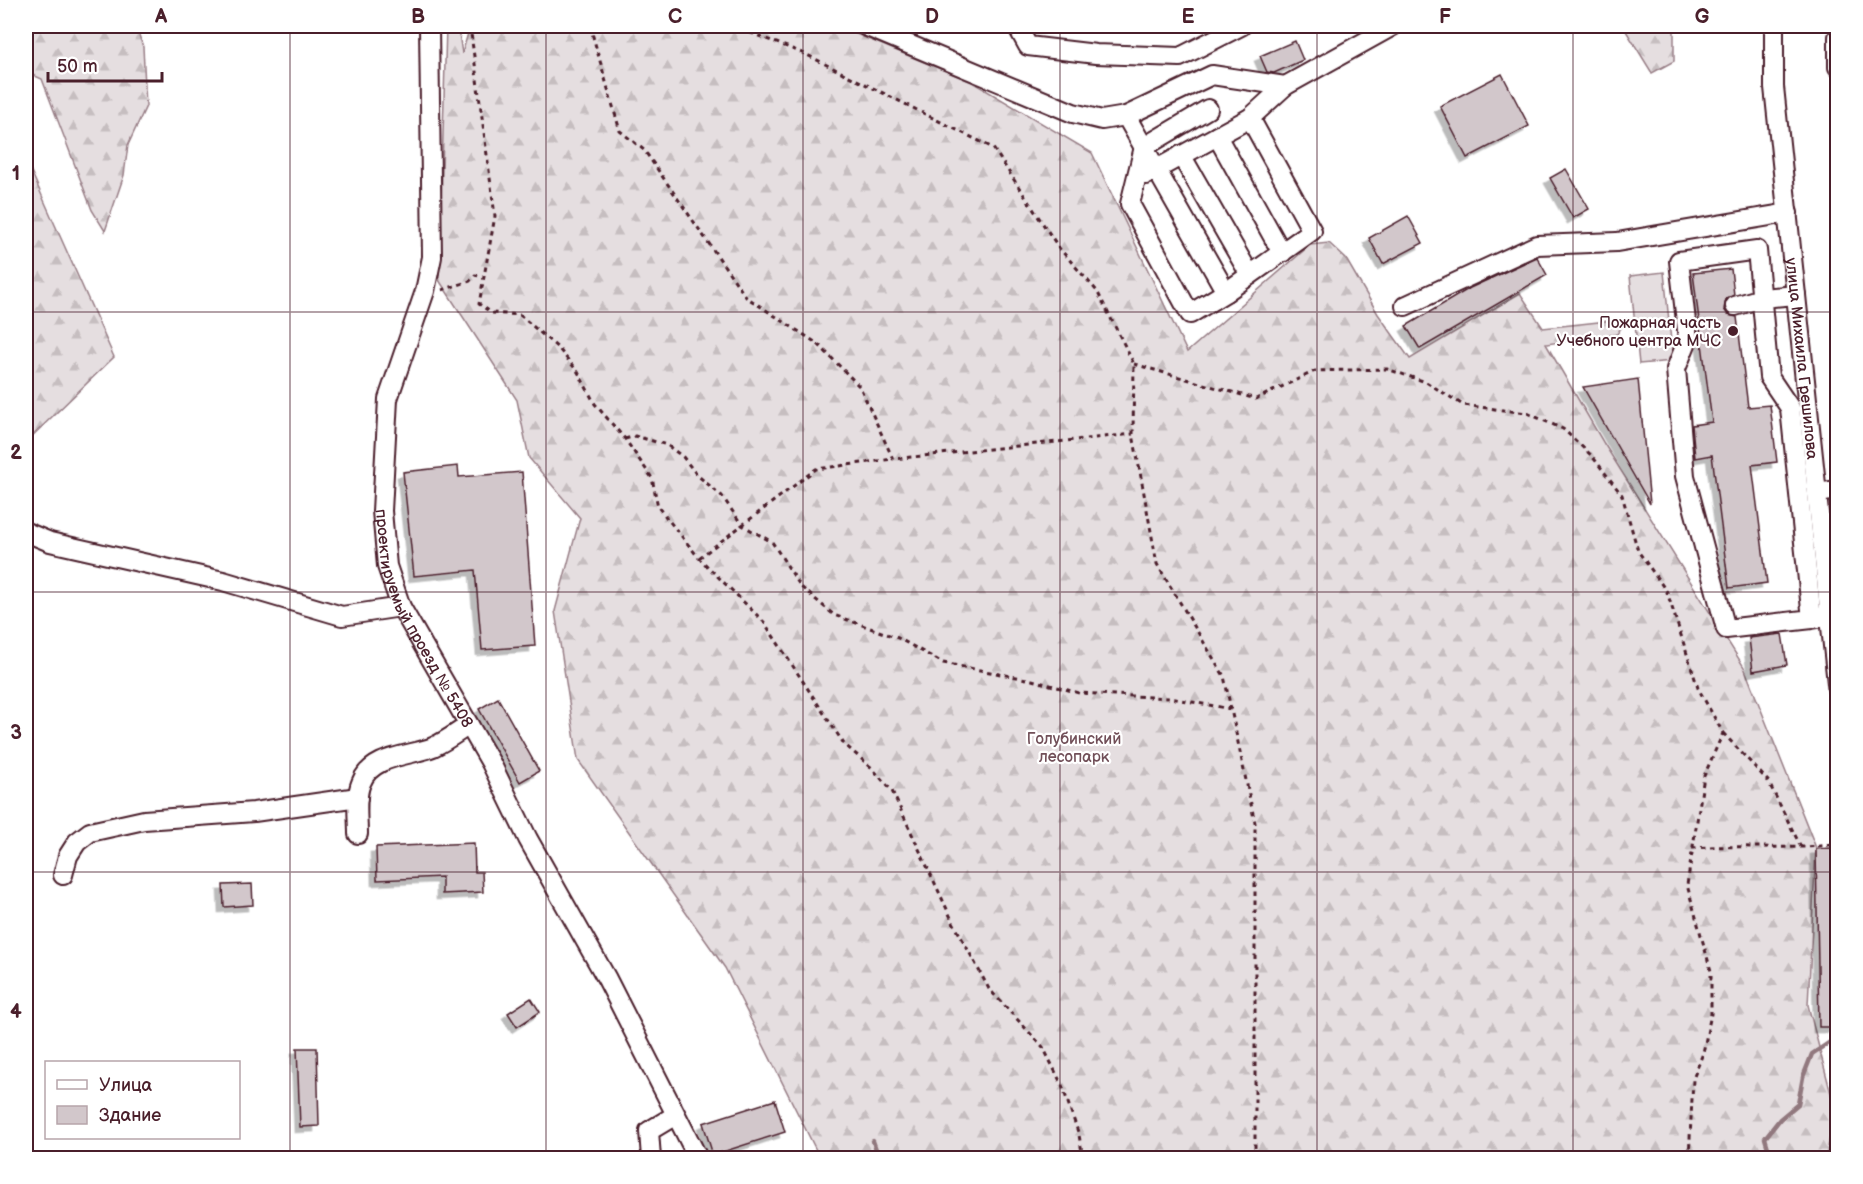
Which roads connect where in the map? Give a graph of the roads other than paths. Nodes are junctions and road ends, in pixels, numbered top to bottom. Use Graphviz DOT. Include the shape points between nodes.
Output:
graph roads {
  1 [pos="429,26"];
  2 [pos="865,26"];
  3 [pos="1017,26"];
  4 [pos="1241,26"];
  5 [pos="1393,26"];
  6 [pos="1774,26"];
  7 [pos="1838,37"];
  8 [pos="1838,67"];
  9 [pos="1285,86"];
  10 [pos="1208,109"];
  11 [pos="1126,116"];
  12 [pos="1250,118"];
  13 [pos="1217,136"];
  14 [pos="1144,147"];
  15 [pos="1181,155"];
  16 [pos="1156,169"];
  17 [pos="1136,180"];
  18 [pos="1788,213"];
  19 [pos="1281,253"];
  20 [pos="1250,275"];
  21 [pos="1226,292"];
  22 [pos="1796,294"];
  23 [pos="1762,298"];
  24 [pos="1405,306"];
  25 [pos="1736,306"];
  26 [pos="1838,490"];
  27 [pos="1817,493"];
  28 [pos="26,532"];
  29 [pos="401,607"];
  30 [pos="1821,618"];
  31 [pos="1837,687"];
  32 [pos="469,725"];
  33 [pos="358,797"];
  34 [pos="358,834"];
  35 [pos="63,875"];
  36 [pos="674,1116"];
  37 [pos="651,1158"];
  38 [pos="698,1158"];
  1 -- 29 [label="street, проектируемый проезд № 5408" via="432,257 425,291 388,399 382,511 387,566"];
  2 -- 11 [label="street" via="1073,113 1102,120"];
  3 -- 4 [label="street" via="1028,46 1096,54 1180,57"];
  5 -- 9 [label="street"];
  6 -- 18 [label="street, улица Михаила Грешилова" via="1774,87"];
  7 -- 8 [label="street"];
  9 -- 11 [label="street" via="1212,75"];
  9 -- 12 [label="street"];
  10 -- 14 [label="street"];
  11 -- 14 [label="street"];
  12 -- 13 [label="street"];
  12 -- 19 [label="street" via="1312,231"];
  13 -- 15 [label="street"];
  13 -- 19 [label="street"];
  14 -- 16 [label="street"];
  14 -- 17 [label="street"];
  15 -- 16 [label="street"];
  15 -- 20 [label="street"];
  16 -- 17 [label="street"];
  16 -- 21 [label="street"];
  17 -- 21 [label="street" via="1130,204 1190,314"];
  18 -- 22 [label="street, улица Михаила Грешилова"];
  18 -- 24 [label="street" via="1617,242 1538,245"];
  19 -- 20 [label="street"];
  20 -- 21 [label="street"];
  22 -- 23 [label="street"];
  22 -- 27 [label="street, улица Михаила Грешилова"];
  23 -- 25 [label="street"];
  23 -- 30 [label="street" via="1769,377 1790,408"];
  23 -- 30 [label="street" via="1757,250 1679,261 1688,339 1676,369 1685,476 1726,629"];
  26 -- 27 [label="street"];
  27 -- 30 [label="street, улица Михаила Грешилова"];
  28 -- 29 [label="street" via="50,542 223,581 342,616"];
  29 -- 32 [label="street, проектируемый проезд № 5408"];
  30 -- 31 [label="street, улица Михаила Грешилова"];
  32 -- 33 [label="street" via="434,746 388,758 374,767 361,781"];
  32 -- 36 [label="street, проектируемый проезд № 5408" via="607,979"];
  33 -- 34 [label="street"];
  33 -- 35 [label="street" via="254,812 144,820 90,832 76,842"];
  36 -- 37 [label="street" via="649,1131"];
  36 -- 38 [label="street, проектируемый проезд № 5408"];
}
